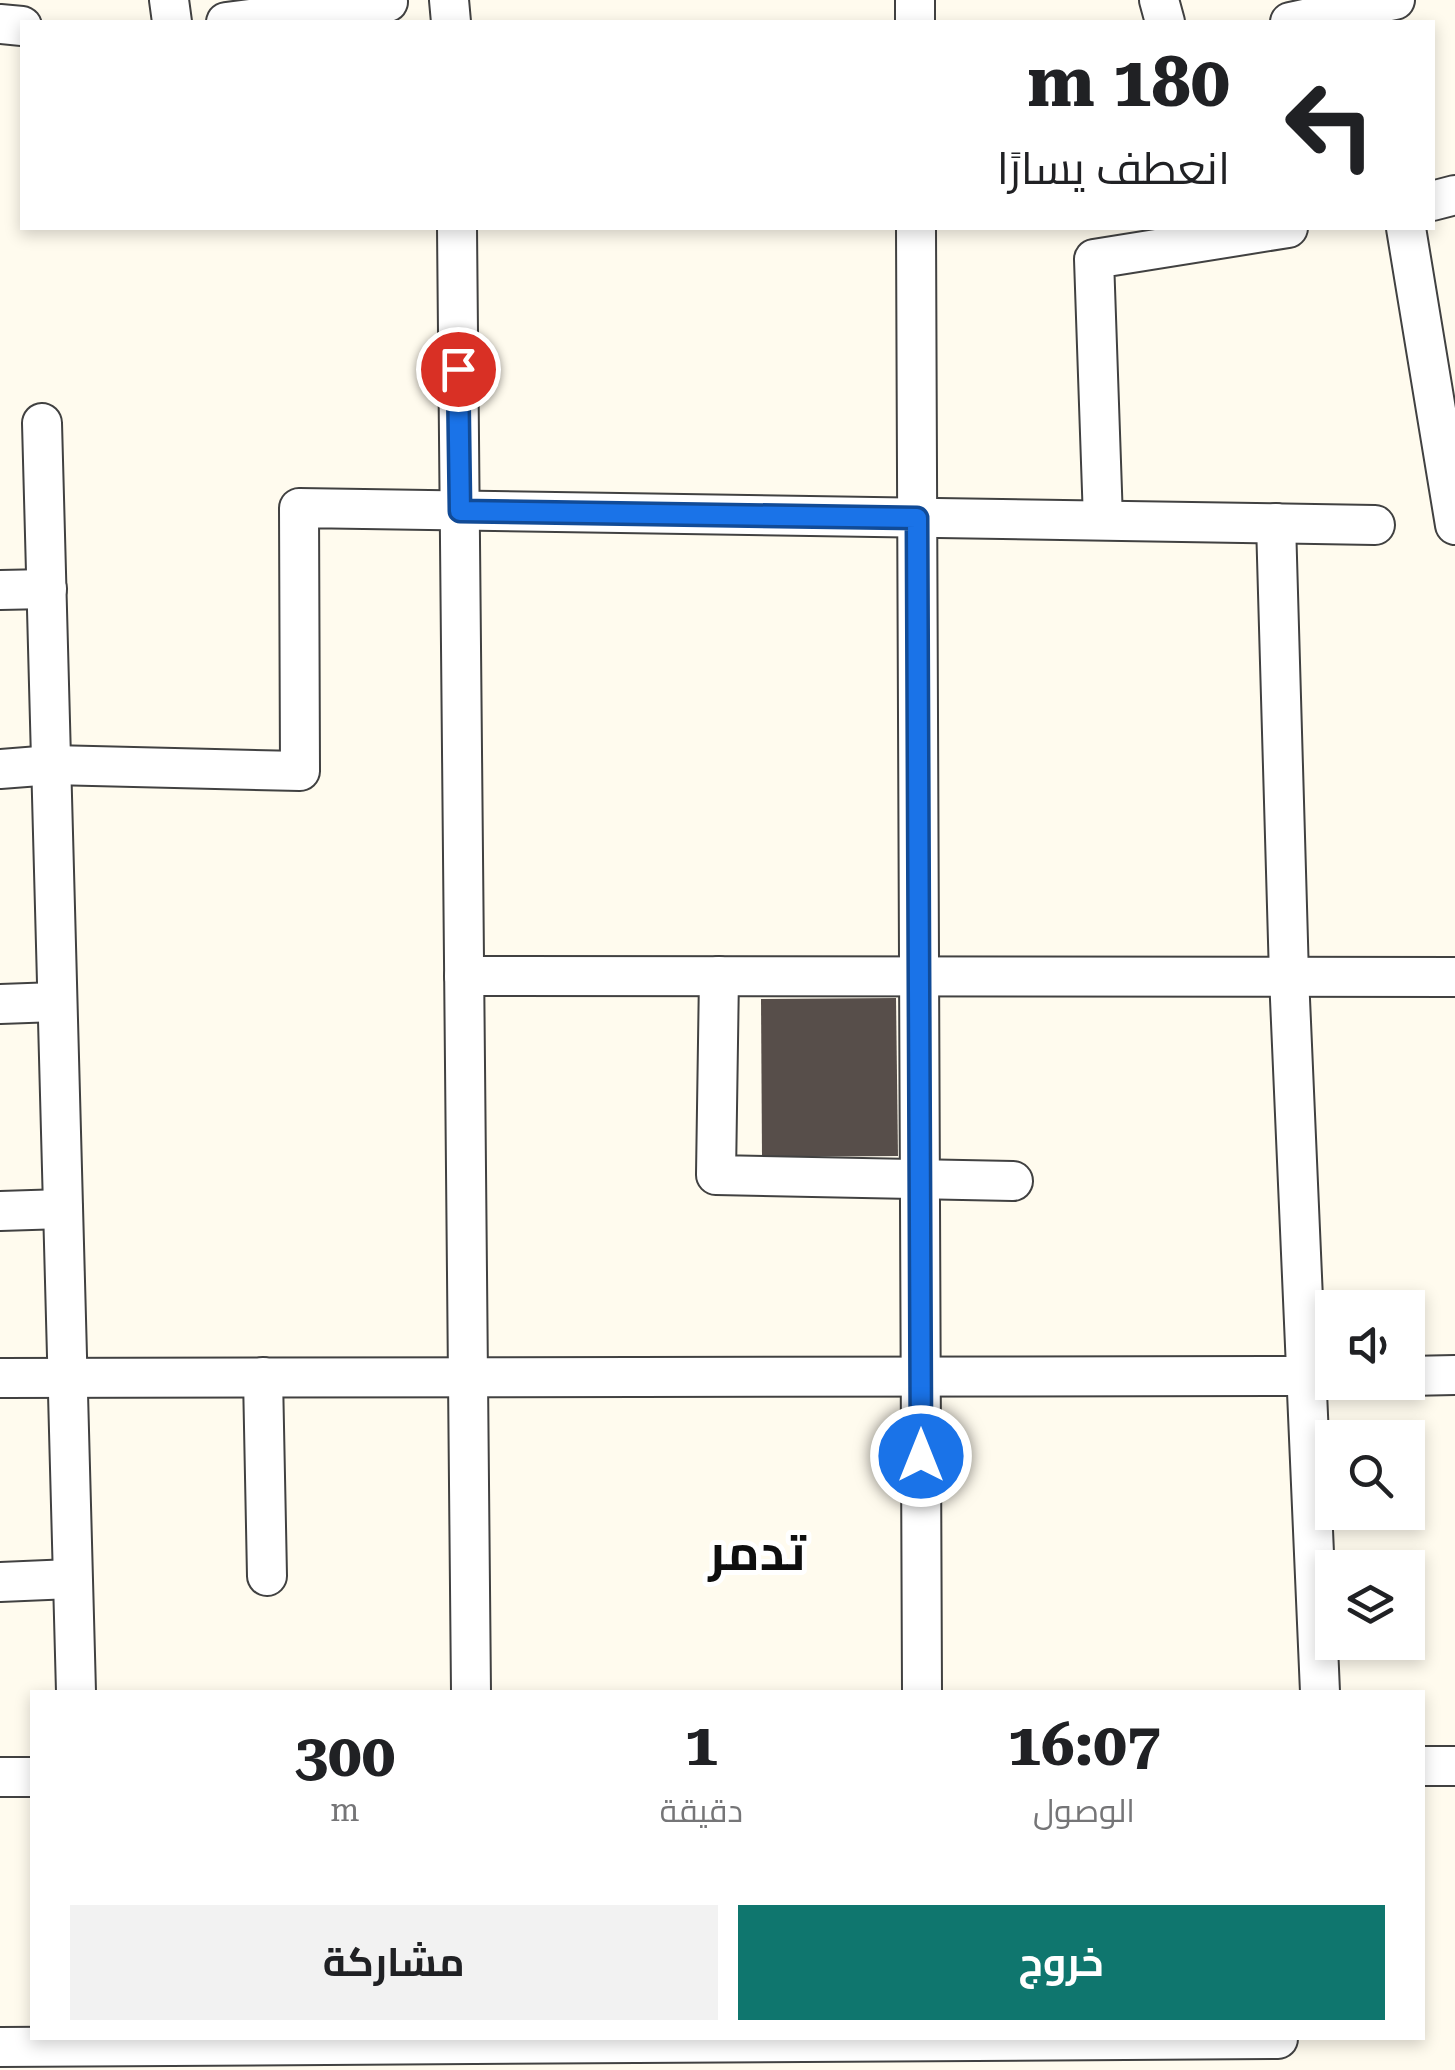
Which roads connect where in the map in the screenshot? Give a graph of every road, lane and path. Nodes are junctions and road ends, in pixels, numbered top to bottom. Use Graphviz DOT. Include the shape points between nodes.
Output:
graph roads {
  1 [pos="1369,7"];
  2 [pos="393,8"];
  3 [pos="250,20"];
  4 [pos="1301,20"];
  5 [pos="457,230"];
  6 [pos="916,230"];
  7 [pos="1275,230"];
  8 [pos="1406,230"];
  9 [pos="42,422"];
  10 [pos="460,511"];
  11 [pos="917,518"];
  12 [pos="1103,520"];
  13 [pos="1276,523"];
  14 [pos="1376,524"];
  15 [pos="1455,524"];
  16 [pos="46,589"];
  17 [pos="0,590"];
  18 [pos="52,765"];
  19 [pos="0,769"];
  20 [pos="464,976"];
  21 [pos="719,976"];
  22 [pos="919,976"];
  23 [pos="1288,976"];
  24 [pos="1455,976"];
  25 [pos="56,1002"];
  26 [pos="0,1004"];
  27 [pos="920,1179"];
  28 [pos="1013,1180"];
  29 [pos="63,1208"];
  30 [pos="0,1211"];
  31 [pos="1315,1336"];
  32 [pos="920,1376"];
  33 [pos="1315,1376"];
  34 [pos="1425,1376"];
  35 [pos="1455,1376"];
  36 [pos="263,1377"];
  37 [pos="468,1377"];
  38 [pos="0,1378"];
  39 [pos="69,1378"];
  40 [pos="1318,1400"];
  41 [pos="267,1576"];
  42 [pos="71,1579"];
  43 [pos="0,1582"];
  44 [pos="76,1690"];
  45 [pos="471,1690"];
  46 [pos="922,1690"];
  47 [pos="1320,1690"];
  48 [pos="1425,1766"];
  49 [pos="1455,1766"];
  50 [pos="0,1777"];
  51 [pos="30,1777"];
  52 [pos="0,2047"];
  53 [pos="1023,2049"];
  54 [pos="1279,2049"];
  55 [pos="474,2050"];
  56 [pos="763,2050"];
  57 [pos="231,2051"];
  1 -- 4 [label="street"];
  2 -- 3 [label="street"];
  5 -- 10 [label="street"];
  6 -- 11 [label="street"];
  7 -- 12 [label="street" via="1094,259"];
  8 -- 15 [label="street"];
  9 -- 16 [label="street"];
  10 -- 11 [label="street"];
  10 -- 18 [label="street" via="299,508 300,771"];
  10 -- 20 [label="street"];
  11 -- 12 [label="street"];
  11 -- 22 [label="street"];
  12 -- 13 [label="street"];
  13 -- 14 [label="street"];
  13 -- 23 [label="street"];
  16 -- 17 [label="street"];
  16 -- 18 [label="street"];
  18 -- 19 [label="street"];
  18 -- 25 [label="street"];
  20 -- 21 [label="street"];
  20 -- 37 [label="street"];
  21 -- 22 [label="street"];
  21 -- 27 [label="street" via="716,1175"];
  22 -- 23 [label="street"];
  22 -- 27 [label="street"];
  23 -- 24 [label="street"];
  23 -- 31 [label="street"];
  25 -- 26 [label="street"];
  25 -- 29 [label="street"];
  27 -- 28 [label="street"];
  27 -- 32 [label="street"];
  29 -- 30 [label="street"];
  29 -- 39 [label="street"];
  32 -- 33 [label="street"];
  32 -- 37 [label="street"];
  32 -- 46 [label="street"];
  34 -- 35 [label="street"];
  36 -- 37 [label="street"];
  36 -- 39 [label="street"];
  36 -- 41 [label="street"];
  37 -- 45 [label="street"];
  38 -- 39 [label="street"];
  39 -- 42 [label="street"];
  40 -- 47 [label="street"];
  42 -- 43 [label="street"];
  42 -- 44 [label="street"];
  48 -- 49 [label="street"];
  50 -- 51 [label="street"];
  52 -- 57 [label="street"];
  53 -- 54 [label="street"];
  53 -- 56 [label="street"];
  55 -- 56 [label="street"];
  55 -- 57 [label="street"];
}
